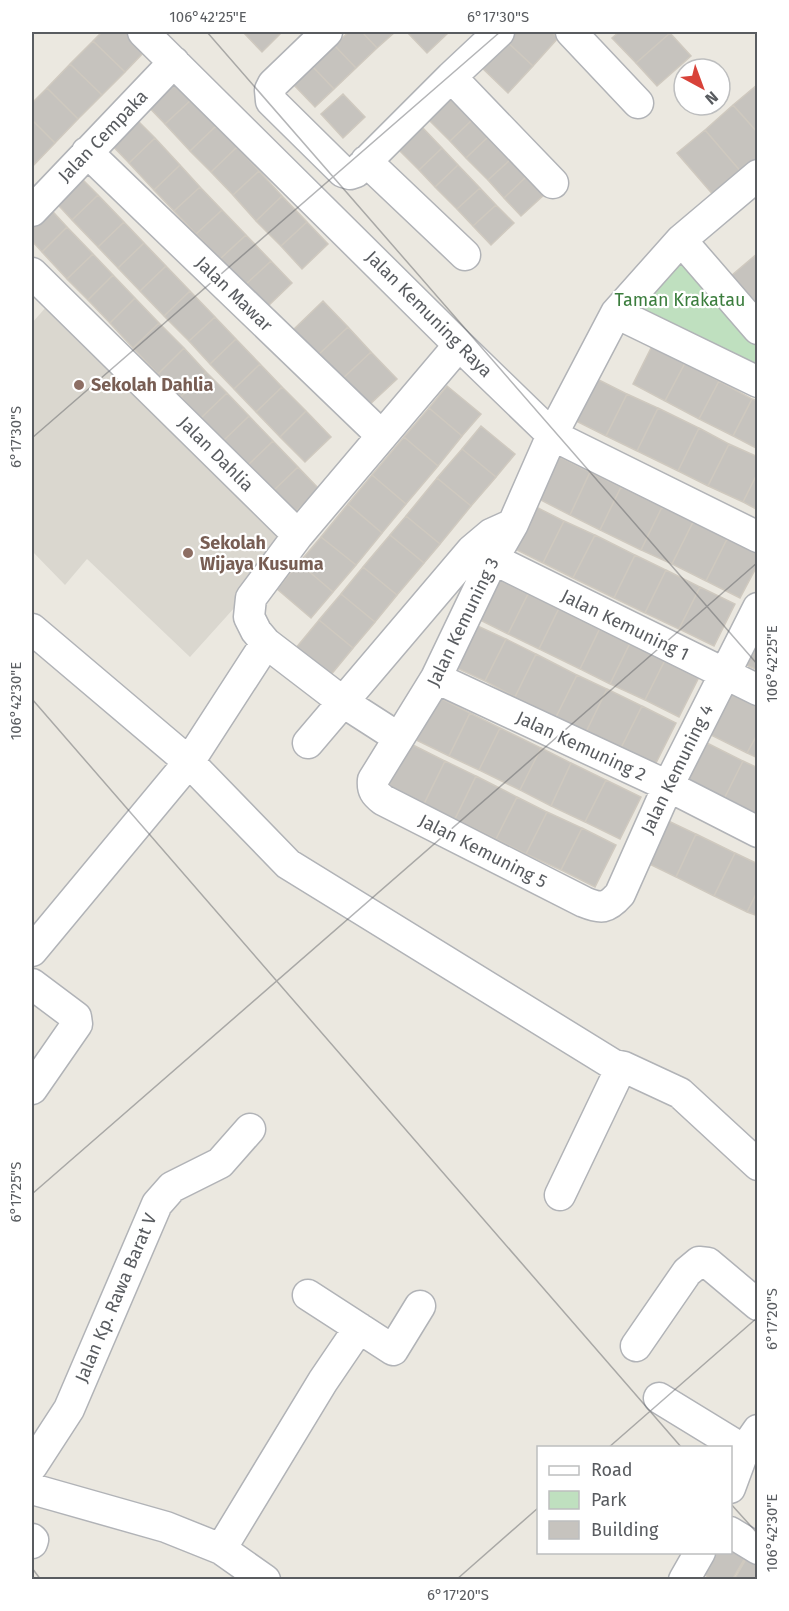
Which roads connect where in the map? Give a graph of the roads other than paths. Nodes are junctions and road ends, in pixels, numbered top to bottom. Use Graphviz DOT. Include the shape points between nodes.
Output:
graph roads {
  1 [pos="143,32"];
  2 [pos="327,32"];
  3 [pos="500,32"];
  4 [pos="571,32"];
  5 [pos="174,62"];
  6 [pos="451,77"];
  7 [pos="638,103"];
  8 [pos="87,152"];
  9 [pos="366,161"];
  10 [pos="758,175"];
  11 [pos="553,183"];
  12 [pos="32,211"];
  13 [pos="681,240"];
  14 [pos="465,255"];
  15 [pos="32,273"];
  16 [pos="616,313"];
  17 [pos="758,329"];
  18 [pos="459,345"];
  19 [pos="758,381"];
  20 [pos="552,435"];
  21 [pos="382,436"];
  22 [pos="513,524"];
  23 [pos="298,535"];
  24 [pos="758,537"];
  25 [pos="493,559"];
  26 [pos="758,608"];
  27 [pos="32,629"];
  28 [pos="266,643"];
  29 [pos="724,673"];
  30 [pos="436,678"];
  31 [pos="758,690"];
  32 [pos="343,702"];
  33 [pos="399,738"];
  34 [pos="308,742"];
  35 [pos="189,762"];
  36 [pos="668,786"];
  37 [pos="383,800"];
  38 [pos="758,832"];
  39 [pos="584,902"];
  40 [pos="32,951"];
  41 [pos="32,984"];
  42 [pos="624,1067"];
  43 [pos="32,1089"];
  44 [pos="250,1129"];
  45 [pos="758,1165"];
  46 [pos="560,1195"];
  47 [pos="308,1295"];
  48 [pos="758,1305"];
  49 [pos="420,1306"];
  50 [pos="359,1328"];
  51 [pos="636,1346"];
  52 [pos="659,1398"];
  53 [pos="751,1440"];
  54 [pos="32,1466"];
  55 [pos="732,1483"];
  56 [pos="32,1489"];
  57 [pos="732,1533"];
  58 [pos="221,1549"];
  59 [pos="758,1549"];
  60 [pos="699,1554"];
  61 [pos="265,1580"];
  62 [pos="684,1580"];
  1 -- 5 [label="street, Jalan Kemuning Raya"];
  2 -- 9 [label="street" via="273,84 270,96 343,172 356,172"];
  3 -- 6 [label="street"];
  4 -- 7 [label="street"];
  5 -- 8 [label="street, Jalan Cempaka"];
  5 -- 18 [label="street, Jalan Kemuning Raya"];
  6 -- 9 [label="street"];
  6 -- 11 [label="street"];
  8 -- 12 [label="street, Jalan Cempaka"];
  8 -- 21 [label="street, Jalan Mawar"];
  9 -- 14 [label="street"];
  10 -- 13 [label="street, Jalan Kemuning 3"];
  13 -- 16 [label="street, Jalan Kemuning 3"];
  13 -- 17 [label="street"];
  15 -- 23 [label="street, Jalan Dahlia"];
  16 -- 19 [label="street"];
  16 -- 20 [label="street, Jalan Kemuning 3"];
  18 -- 20 [label="street, Jalan Kemuning Raya"];
  18 -- 21 [label="street"];
  20 -- 22 [label="street, Jalan Kemuning 3"];
  20 -- 24 [label="street, Jalan Kemuning Raya"];
  21 -- 23 [label="street"];
  22 -- 25 [label="street, Jalan Kemuning 3"];
  22 -- 32 [label="street" via="491,534 472,550"];
  23 -- 28 [label="street" via="251,598 249,617"];
  25 -- 29 [label="street, Jalan Kemuning 1"];
  25 -- 30 [label="street, Jalan Kemuning 3"];
  26 -- 29 [label="street, Jalan Kemuning 4"];
  27 -- 35 [label="street"];
  28 -- 32 [label="street"];
  28 -- 35 [label="street"];
  29 -- 31 [label="street, Jalan Kemuning 1"];
  29 -- 36 [label="street, Jalan Kemuning 4"];
  30 -- 33 [label="street, Jalan Kemuning 3"];
  30 -- 36 [label="street, Jalan Kemuning 2"];
  32 -- 33 [label="street"];
  32 -- 34 [label="street"];
  33 -- 37 [label="street, Jalan Kemuning 3" via="373,780 375,795"];
  35 -- 40 [label="street"];
  35 -- 42 [label="street" via="288,864 614,1065"];
  36 -- 38 [label="street, Jalan Kemuning 2"];
  36 -- 39 [label="street, Jalan Kemuning 4" via="620,894 605,907"];
  37 -- 39 [label="street, Jalan Kemuning 5"];
  41 -- 43 [label="street" via="76,1017 77,1024"];
  42 -- 45 [label="street" via="680,1093"];
  42 -- 46 [label="street"];
  44 -- 54 [label="street, Jalan Kp. Rawa Barat V" via="220,1163 172,1187 157,1204 69,1409"];
  47 -- 50 [label="street"];
  48 -- 51 [label="street" via="708,1263 699,1262 687,1272"];
  49 -- 50 [label="street" via="393,1350"];
  50 -- 58 [label="street"];
  52 -- 53 [label="street"];
  53 -- 55 [label="street"];
  56 -- 58 [label="street" via="166,1527"];
  57 -- 59 [label="street"];
  58 -- 61 [label="street"];
  60 -- 62 [label="street"];
}
